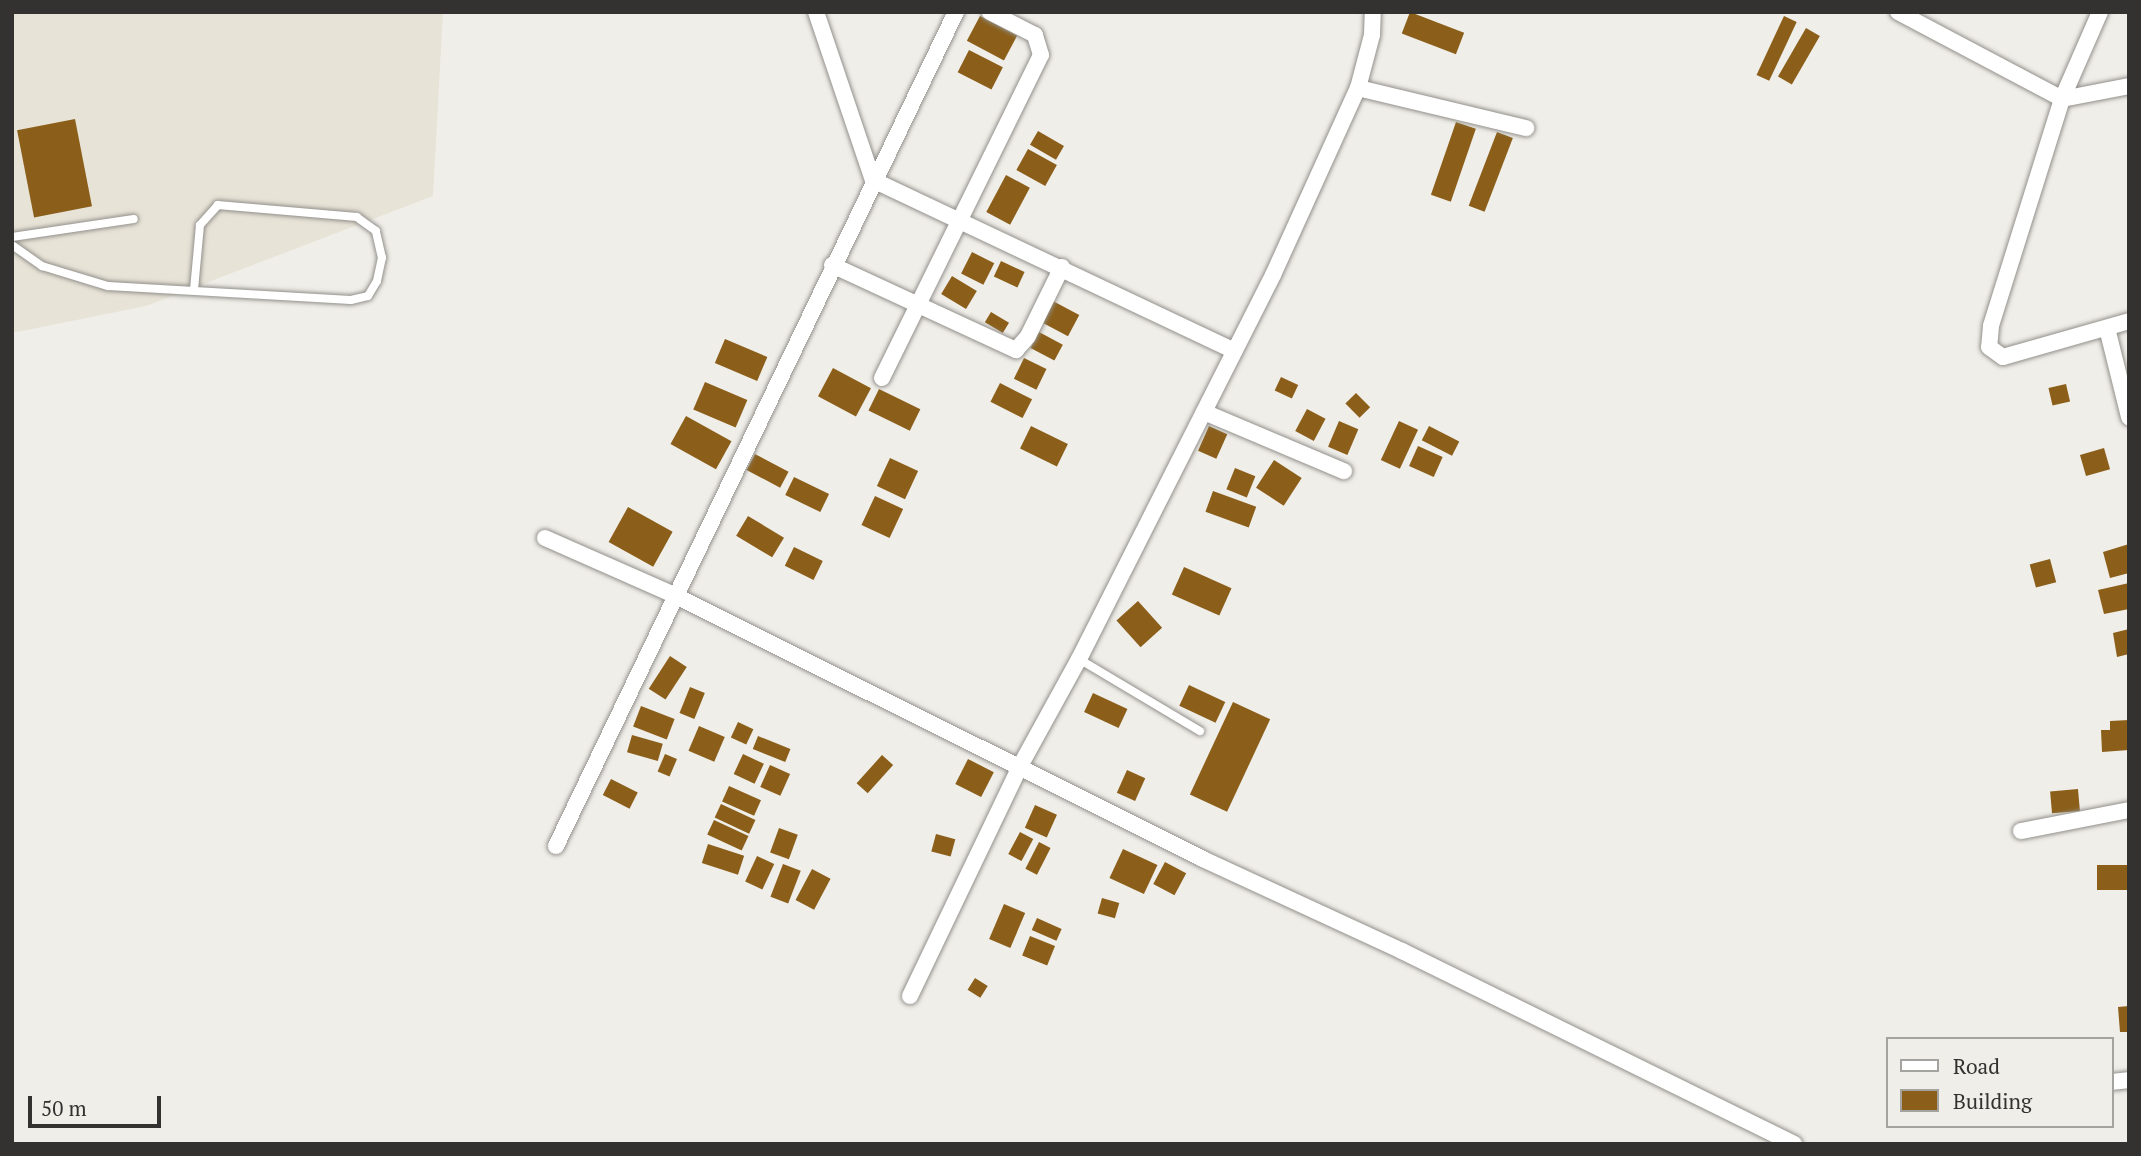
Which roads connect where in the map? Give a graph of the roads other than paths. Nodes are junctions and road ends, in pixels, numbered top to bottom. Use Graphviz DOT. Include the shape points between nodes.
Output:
graph roads {
  1 [pos="816,12"];
  2 [pos="956,12"];
  3 [pos="990,12"];
  4 [pos="1373,12"];
  5 [pos="1898,12"];
  6 [pos="2100,12"];
  7 [pos="2129,86"];
  8 [pos="1358,88"];
  9 [pos="2062,99"];
  10 [pos="1526,128"];
  11 [pos="873,180"];
  12 [pos="134,219"];
  13 [pos="960,222"];
  14 [pos="12,237"];
  15 [pos="12,245"];
  16 [pos="832,265"];
  17 [pos="1062,267"];
  18 [pos="194,290"];
  19 [pos="919,307"];
  20 [pos="2129,321"];
  21 [pos="2107,328"];
  22 [pos="1235,351"];
  23 [pos="882,378"];
  24 [pos="1204,412"];
  25 [pos="2129,417"];
  26 [pos="1344,471"];
  27 [pos="545,538"];
  28 [pos="674,595"];
  29 [pos="1079,659"];
  30 [pos="1200,731"];
  31 [pos="1019,768"];
  32 [pos="2129,810"];
  33 [pos="2021,831"];
  34 [pos="556,846"];
  35 [pos="910,996"];
  36 [pos="1794,1144"];
  1 -- 11 [label="street"];
  2 -- 11 [label="street"];
  3 -- 13 [label="street" via="1035,35 1041,55"];
  4 -- 8 [label="street"];
  5 -- 9 [label="street"];
  6 -- 9 [label="street"];
  7 -- 9 [label="street"];
  8 -- 10 [label="street"];
  8 -- 22 [label="street"];
  9 -- 21 [label="street" via="1991,326 1989,347 2003,357"];
  11 -- 13 [label="street"];
  11 -- 16 [label="street"];
  12 -- 14 [label="lane"];
  13 -- 17 [label="street"];
  13 -- 19 [label="street"];
  15 -- 18 [label="lane" via="41,266 70,278 108,286"];
  16 -- 19 [label="street"];
  16 -- 28 [label="street"];
  17 -- 19 [label="street" via="1028,336 1016,350"];
  17 -- 22 [label="street"];
  18 -- 18 [label="lane" via="351,300 368,296 382,258 376,231 357,217 218,205 200,225"];
  19 -- 23 [label="street"];
  20 -- 21 [label="street"];
  21 -- 25 [label="street"];
  22 -- 24 [label="street"];
  24 -- 26 [label="street"];
  24 -- 29 [label="street"];
  27 -- 28 [label="street"];
  28 -- 31 [label="street"];
  28 -- 34 [label="street"];
  29 -- 30 [label="lane"];
  29 -- 31 [label="street"];
  31 -- 35 [label="street"];
  31 -- 36 [label="street"];
  32 -- 33 [label="street"];
}
